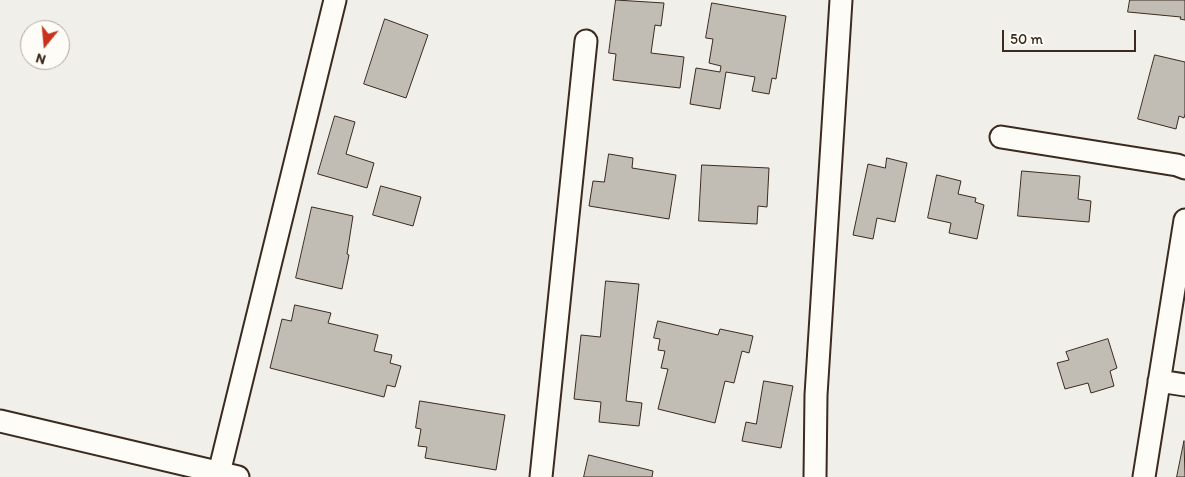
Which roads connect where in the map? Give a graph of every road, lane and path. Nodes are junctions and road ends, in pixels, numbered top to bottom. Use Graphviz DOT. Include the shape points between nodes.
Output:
graph roads {
  1 [pos="335,0"];
  2 [pos="841,0"];
  3 [pos="586,41"];
  4 [pos="1001,137"];
  5 [pos="1185,168"];
  6 [pos="1185,220"];
  7 [pos="1159,381"];
  8 [pos="1185,385"];
  9 [pos="0,421"];
  10 [pos="228,475"];
  11 [pos="541,477"];
  12 [pos="815,477"];
  13 [pos="1144,477"];
  1 -- 10 [label="street"];
  2 -- 12 [label="street" via="816,394"];
  3 -- 11 [label="street"];
  4 -- 5 [label="street"];
  6 -- 7 [label="street"];
  7 -- 8 [label="street"];
  7 -- 13 [label="street"];
  9 -- 10 [label="street"];
}
